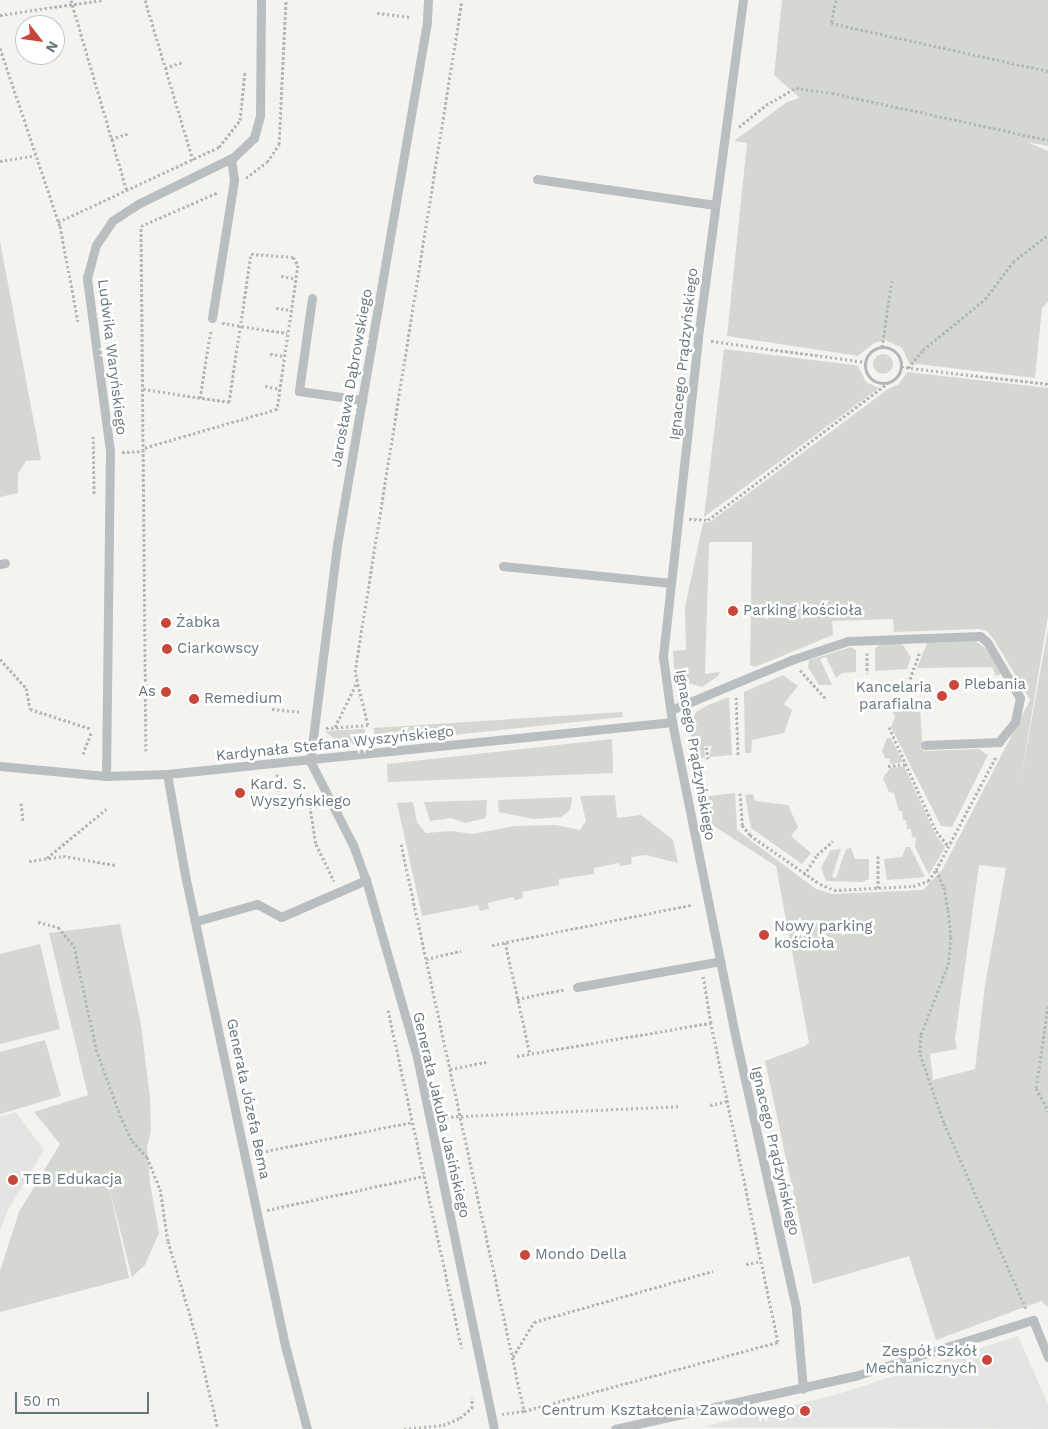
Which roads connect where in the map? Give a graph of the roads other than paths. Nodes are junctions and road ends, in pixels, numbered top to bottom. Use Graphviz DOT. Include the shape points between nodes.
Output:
graph roads {
  1 [pos="261,0"];
  2 [pos="428,0"];
  3 [pos="743,0"];
  4 [pos="231,158"];
  5 [pos="537,179"];
  6 [pos="715,205"];
  7 [pos="312,298"];
  8 [pos="213,321"];
  9 [pos="362,400"];
  10 [pos="503,566"];
  11 [pos="672,583"];
  12 [pos="670,710"];
  13 [pos="672,722"];
  14 [pos="924,745"];
  15 [pos="310,762"];
  16 [pos="0,766"];
  17 [pos="167,774"];
  18 [pos="106,776"];
  19 [pos="366,880"];
  20 [pos="197,921"];
  21 [pos="721,961"];
  22 [pos="577,987"];
  23 [pos="1048,1357"];
  24 [pos="803,1389"];
  25 [pos="307,1429"];
  26 [pos="494,1429"];
  27 [pos="615,1429"];
  1 -- 4 [label="street, Ludwika Waryńskiego" via="260,116 254,138"];
  2 -- 9 [label="street, Jarosława Dąbrowskiego" via="427,22"];
  3 -- 6 [label="street, Ignacego Prądzyńskiego"];
  4 -- 8 [label="street" via="233,185"];
  4 -- 18 [label="street, Ludwika Waryńskiego" via="140,203 112,221 96,245 87,278 110,451"];
  5 -- 6 [label="street"];
  6 -- 11 [label="street, Ignacego Prądzyńskiego"];
  7 -- 9 [label="street" via="298,391"];
  9 -- 15 [label="street, Jarosława Dąbrowskiego" via="337,545"];
  10 -- 11 [label="street"];
  11 -- 12 [label="street, Ignacego Prądzyńskiego" via="663,657"];
  12 -- 13 [label="street, Ignacego Prądzyńskiego"];
  12 -- 14 [label="street" via="827,646 866,640 971,635 987,642 1020,698 1015,722 1000,742"];
  13 -- 15 [label="street, Kardynała Stefana Wyszyńskiego"];
  13 -- 21 [label="street, Ignacego Prądzyńskiego"];
  15 -- 17 [label="street, Kardynała Stefana Wyszyńskiego"];
  15 -- 19 [label="street, Generała Jakuba Jasińskiego"];
  16 -- 18 [label="street, Kardynała Stefana Wyszyńskiego"];
  17 -- 18 [label="street, Kardynała Stefana Wyszyńskiego"];
  17 -- 20 [label="street, Generała Józefa Bema"];
  19 -- 20 [label="street" via="281,917 257,904"];
  19 -- 26 [label="street, Generała Jakuba Jasińskiego" via="417,1057"];
  20 -- 25 [label="street, Generała Józefa Bema" via="286,1349"];
  21 -- 22 [label="street"];
  21 -- 24 [label="street, Ignacego Prądzyńskiego" via="796,1309"];
  23 -- 24 [label="street" via="1033,1320"];
  24 -- 27 [label="street"];
}
